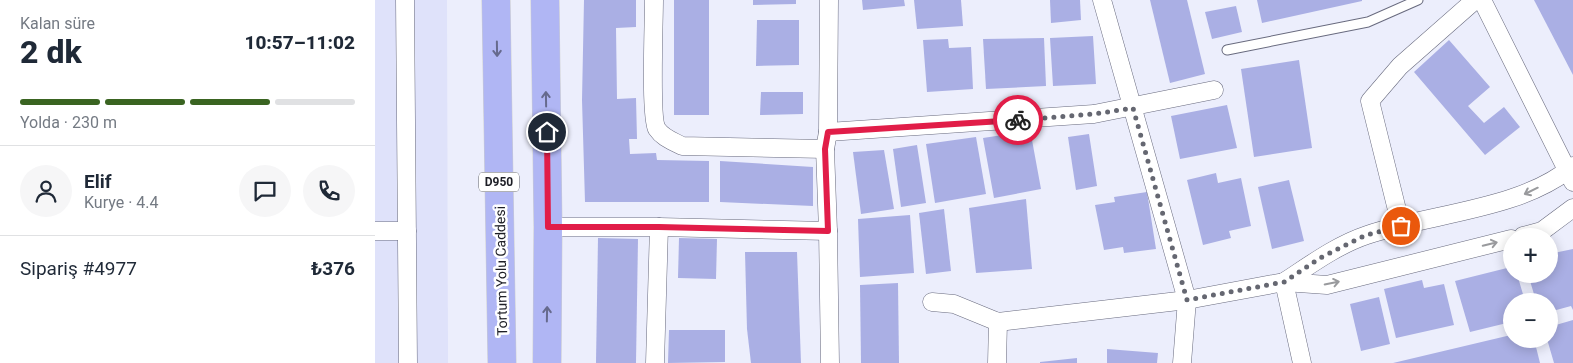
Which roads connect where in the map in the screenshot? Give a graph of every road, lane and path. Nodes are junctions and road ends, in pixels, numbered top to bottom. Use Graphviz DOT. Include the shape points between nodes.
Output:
graph roads {
  1 [pos="405,0"];
  2 [pos="496,0"];
  3 [pos="545,0"];
  4 [pos="654,0"];
  5 [pos="829,0"];
  6 [pos="1102,0"];
  7 [pos="1418,0"];
  8 [pos="1475,0"];
  9 [pos="1482,0"];
  10 [pos="1227,50"];
  11 [pos="1214,90"];
  12 [pos="1133,108"];
  13 [pos="826,141"];
  14 [pos="1571,173"];
  15 [pos="1573,208"];
  16 [pos="1401,226"];
  17 [pos="548,227"];
  18 [pos="659,227"];
  19 [pos="1547,228"];
  20 [pos="375,231"];
  21 [pos="407,231"];
  22 [pos="828,231"];
  23 [pos="1503,241"];
  24 [pos="1284,282"];
  25 [pos="1187,300"];
  26 [pos="932,302"];
  27 [pos="997,322"];
  28 [pos="408,363"];
  29 [pos="502,363"];
  30 [pos="547,363"];
  31 [pos="655,363"];
  32 [pos="830,363"];
  33 [pos="997,363"];
  34 [pos="1182,363"];
  35 [pos="1302,363"];
  1 -- 21 [label="street"];
  2 -- 29 [label="highway, Tortum Yolu Caddesi / D950, one-way"];
  17 -- 3 [label="highway, one-way"];
  4 -- 13 [label="street" via="655,127 663,136 683,146"];
  5 -- 13 [label="street"];
  6 -- 12 [label="street"];
  7 -- 10 [label="lane" via="1368,22"];
  8 -- 16 [label="street" via="1400,66 1370,101"];
  9 -- 14 [label="street"];
  11 -- 12 [label="street"];
  12 -- 13 [label="street"];
  12 -- 25 [label="street"];
  13 -- 22 [label="street"];
  14 -- 16 [label="street, one-way" via="1528,194"];
  15 -- 19 [label="street"];
  16 -- 24 [label="street" via="1366,235 1320,258"];
  17 -- 18 [label="street"];
  30 -- 17 [label="highway, one-way"];
  18 -- 22 [label="street"];
  18 -- 31 [label="street"];
  20 -- 21 [label="street"];
  21 -- 28 [label="street"];
  22 -- 32 [label="street"];
  24 -- 23 [label="street, one-way" via="1327,285"];
  24 -- 25 [label="street"];
  24 -- 35 [label="street"];
  25 -- 27 [label="street"];
  25 -- 34 [label="street"];
  26 -- 27 [label="street" via="954,304"];
  27 -- 33 [label="street"];
}
